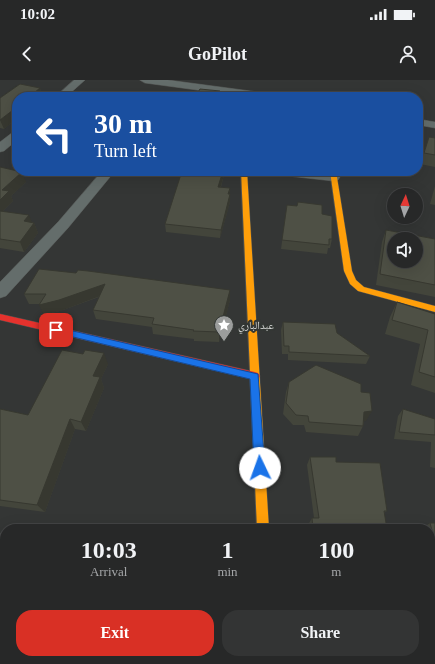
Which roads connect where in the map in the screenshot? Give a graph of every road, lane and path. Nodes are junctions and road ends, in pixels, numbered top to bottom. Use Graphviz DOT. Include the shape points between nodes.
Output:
graph roads {
  1 [pos="80,80"];
  2 [pos="145,80"];
  3 [pos="206,84"];
  4 [pos="189,86"];
  5 [pos="66,92"];
  6 [pos="183,92"];
  7 [pos="247,92"];
  8 [pos="423,123"];
  9 [pos="435,125"];
  10 [pos="105,176"];
  11 [pos="244,176"];
  12 [pos="333,176"];
  13 [pos="0,292"];
  14 [pos="435,309"];
  15 [pos="0,317"];
  16 [pos="255,376"];
  17 [pos="263,524"];
  1 -- 5 [label="street"];
  2 -- 4 [label="street"];
  3 -- 4 [label="street"];
  3 -- 7 [label="street"];
  4 -- 6 [label="street"];
  8 -- 9 [label="street"];
  10 -- 13 [label="street"];
  11 -- 16 [label="street"];
  12 -- 14 [label="street" via="348,276 353,284 361,289"];
  15 -- 16 [label="street"];
  16 -- 17 [label="street"];
}
